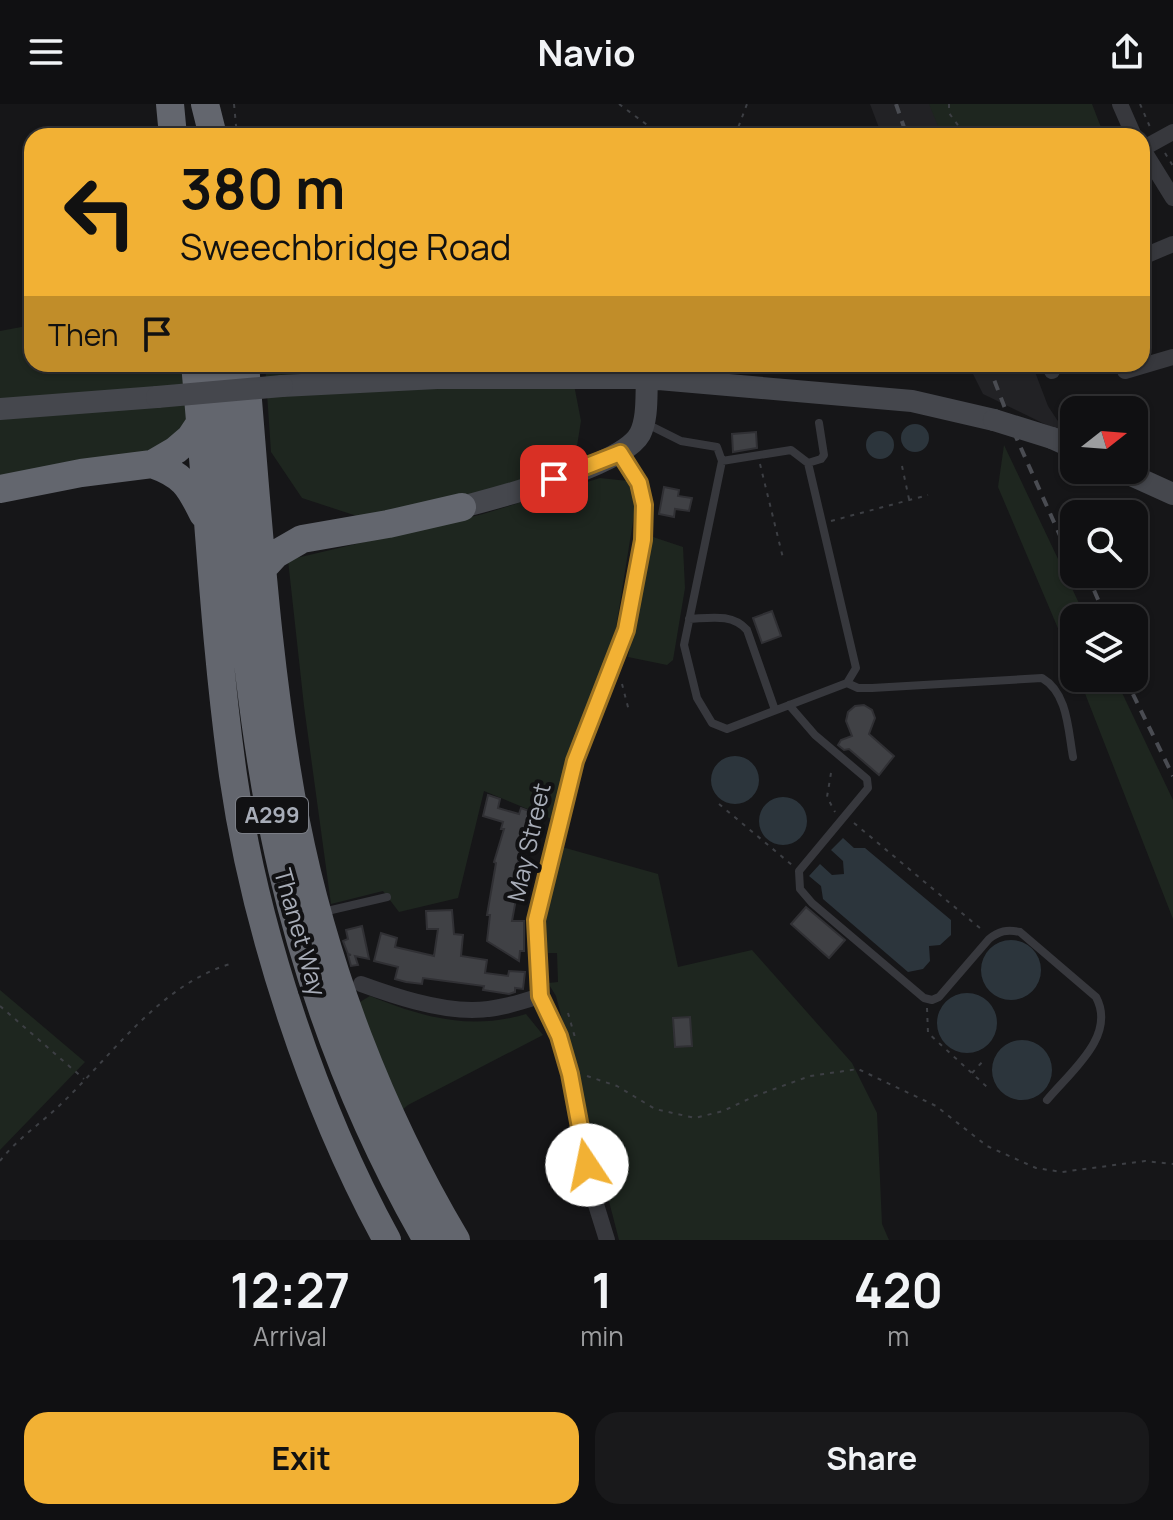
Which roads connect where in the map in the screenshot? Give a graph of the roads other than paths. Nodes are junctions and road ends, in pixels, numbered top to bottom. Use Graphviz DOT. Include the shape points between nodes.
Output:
graph roads {
  1 [pos="170,104"];
  2 [pos="195,104"];
  3 [pos="205,104"];
  4 [pos="1120,104"];
  5 [pos="172,128"];
  6 [pos="198,128"];
  7 [pos="211,128"];
  8 [pos="1130,128"];
  9 [pos="1173,132"];
  10 [pos="1150,145"];
  11 [pos="1150,162"];
  12 [pos="1173,198"];
  13 [pos="1173,244"];
  14 [pos="1150,254"];
  15 [pos="1173,357"];
  16 [pos="1150,364"];
  17 [pos="196,372"];
  18 [pos="222,372"];
  19 [pos="246,372"];
  20 [pos="647,378"];
  21 [pos="0,409"];
  22 [pos="644,422"];
  23 [pos="200,423"];
  24 [pos="819,423"];
  25 [pos="1060,442"];
  26 [pos="620,453"];
  27 [pos="722,461"];
  28 [pos="808,463"];
  29 [pos="152,464"];
  30 [pos="1148,483"];
  31 [pos="0,489"];
  32 [pos="1173,494"];
  33 [pos="462,507"];
  34 [pos="259,517"];
  35 [pos="207,522"];
  36 [pos="302,539"];
  37 [pos="264,567"];
  38 [pos="689,619"];
  39 [pos="847,683"];
  40 [pos="789,705"];
  41 [pos="775,710"];
  42 [pos="1073,757"];
  43 [pos="387,897"];
  44 [pos="318,913"];
  45 [pos="361,984"];
  46 [pos="540,996"];
  47 [pos="1047,1100"];
  48 [pos="387,1240"];
  49 [pos="427,1240"];
  50 [pos="456,1240"];
  51 [pos="607,1240"];
  1 -- 5 [label="highway"];
  2 -- 6 [label="highway"];
  3 -- 7 [label="highway"];
  4 -- 8 [label="street"];
  9 -- 10 [label="street"];
  11 -- 12 [label="street"];
  13 -- 14 [label="street"];
  15 -- 16 [label="street"];
  17 -- 23 [label="highway, Thanet Way / A299"];
  18 -- 49 [label="highway, Thanet Way / A299" via="245,625 282,868 335,1044"];
  19 -- 34 [label="highway"];
  20 -- 21 [label="street, bridge" via="437,378"];
  20 -- 22 [label="street"];
  20 -- 25 [label="street, bridge" via="912,401"];
  22 -- 26 [label="street" via="639,435"];
  22 -- 27 [label="lane" via="681,441 717,447"];
  23 -- 29 [label="highway" via="176,450"];
  23 -- 35 [label="highway, Thanet Way / A299"];
  24 -- 28 [label="lane" via="824,455"];
  26 -- 33 [label="street"];
  26 -- 46 [label="street, May Street" via="639,483 643,540 626,630 575,761 536,920"];
  27 -- 28 [label="lane" via="791,450"];
  27 -- 38 [label="lane"];
  28 -- 39 [label="lane" via="856,668"];
  29 -- 31 [label="highway"];
  29 -- 35 [label="highway" via="183,480"];
  30 -- 32 [label="street"];
  33 -- 36 [label="highway"];
  34 -- 36 [label="highway" via="272,529"];
  34 -- 37 [label="highway"];
  35 -- 48 [label="highway, Thanet Way / A299" via="233,777 264,923 324,1104 357,1186"];
  36 -- 37 [label="highway"];
  37 -- 44 [label="highway" via="282,741"];
  38 -- 41 [label="lane" via="740,622"];
  38 -- 41 [label="lane" via="684,645 697,698 712,723 727,729"];
  39 -- 40 [label="lane"];
  39 -- 42 [label="lane" via="872,688 1042,678 1052,684 1064,708"];
  40 -- 41 [label="lane"];
  40 -- 47 [label="lane" via="867,779 863,796 799,871 800,889 812,903 924,998 939,997 991,938 1010,930 1020,932 1096,997 1102,1008 1099,1036"];
  43 -- 44 [label="lane"];
  44 -- 50 [label="highway" via="370,1066"];
  45 -- 46 [label="street" via="470,1010"];
  46 -- 51 [label="street, May Street" via="570,1074"];
}
